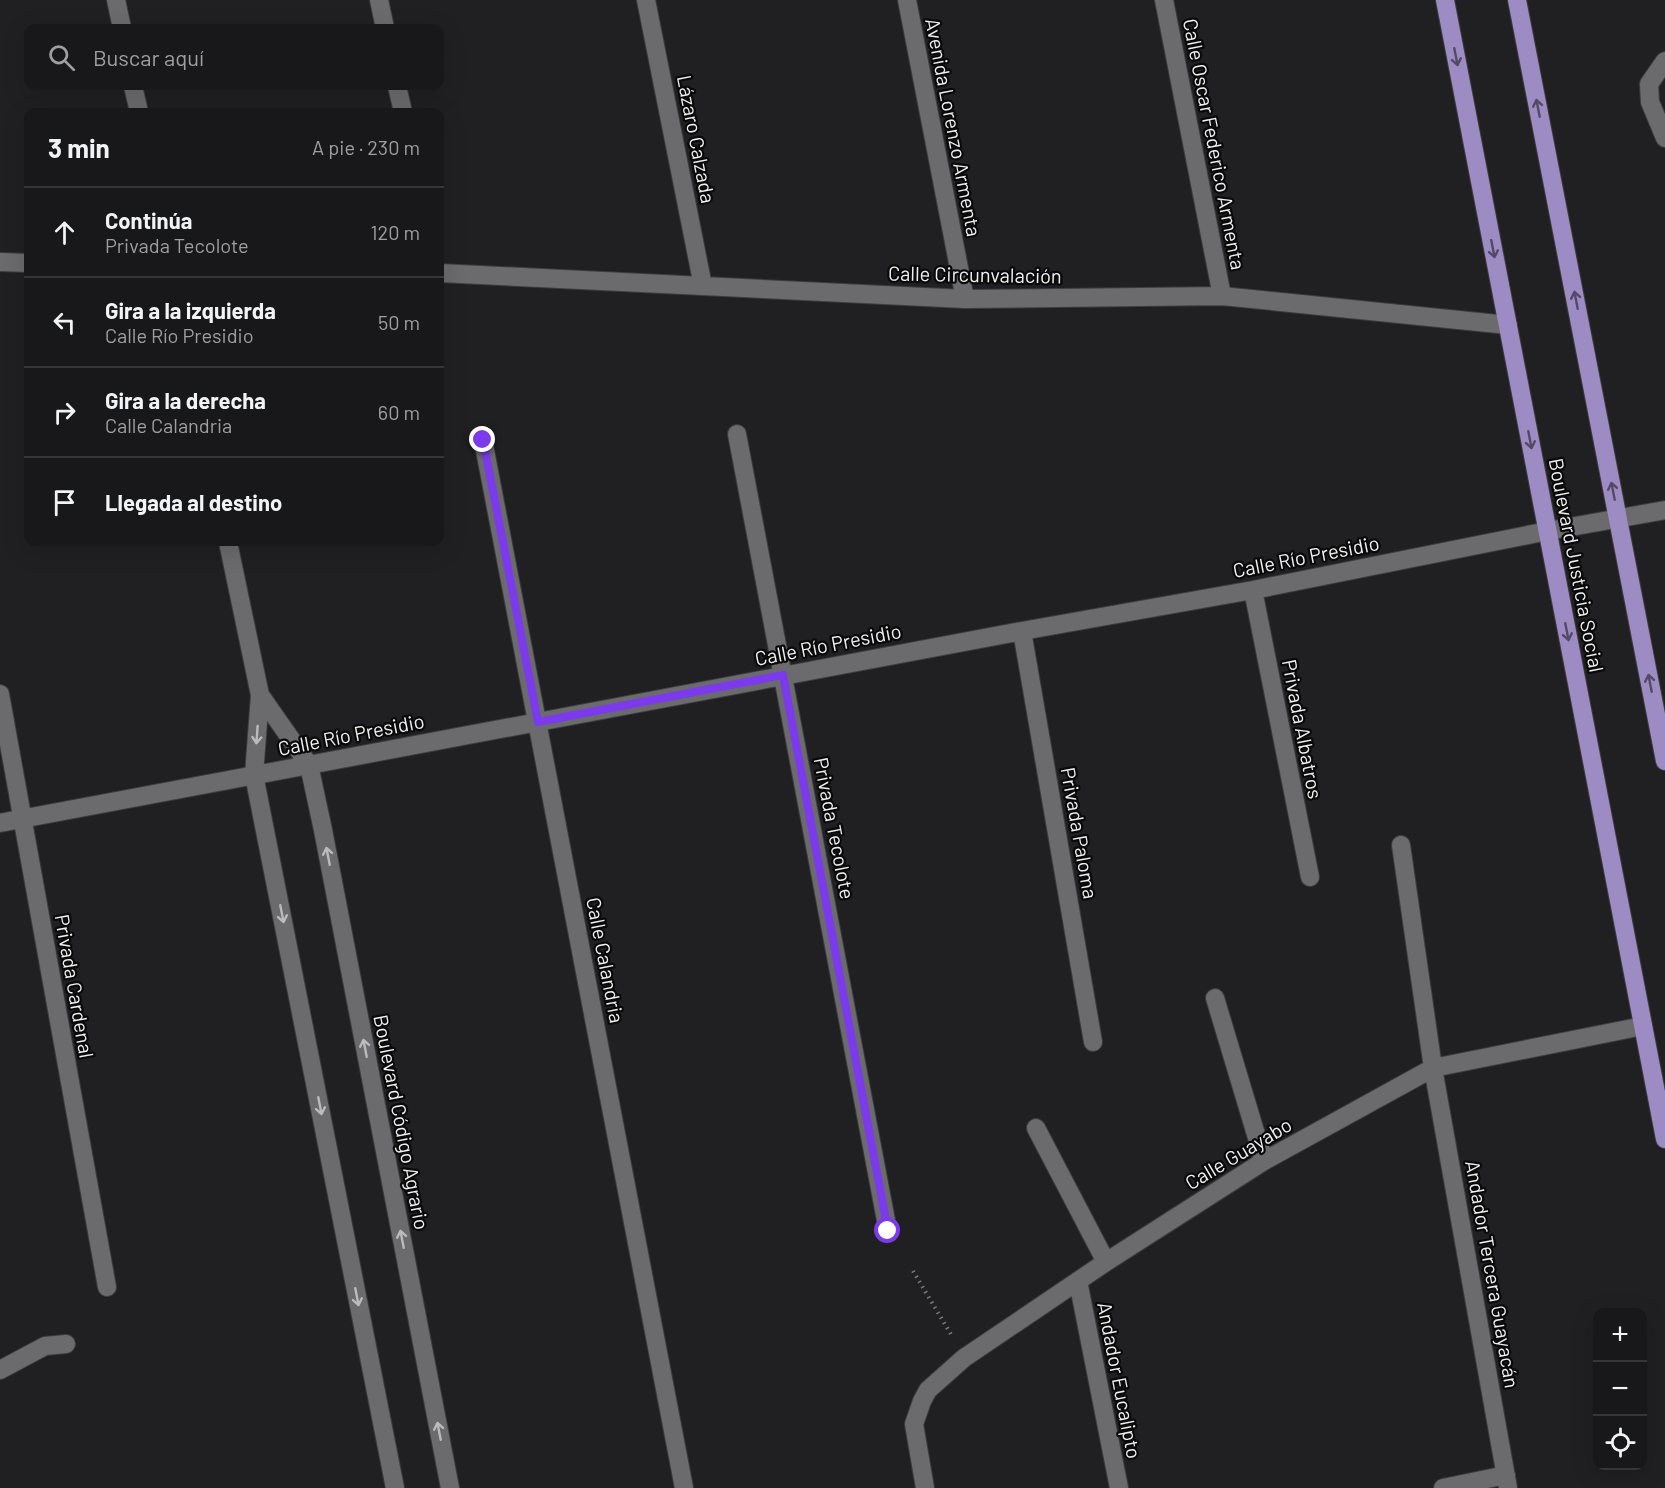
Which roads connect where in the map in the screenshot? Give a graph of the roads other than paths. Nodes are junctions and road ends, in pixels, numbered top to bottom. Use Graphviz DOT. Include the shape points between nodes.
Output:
graph roads {
  1 [pos="116,0"];
  2 [pos="379,0"];
  3 [pos="646,0"];
  4 [pos="907,0"];
  5 [pos="1164,0"];
  6 [pos="1445,0"];
  7 [pos="1517,0"];
  8 [pos="121,24"];
  9 [pos="384,24"];
  10 [pos="1665,61"];
  11 [pos="135,90"];
  12 [pos="399,90"];
  13 [pos="138,108"];
  14 [pos="402,108"];
  15 [pos="1665,138"];
  16 [pos="0,262"];
  17 [pos="24,263"];
  18 [pos="444,273"];
  19 [pos="703,286"];
  20 [pos="1222,296"];
  21 [pos="965,298"];
  22 [pos="1508,325"];
  23 [pos="737,434"];
  24 [pos="483,440"];
  25 [pos="1665,510"];
  26 [pos="1618,519"];
  27 [pos="1548,531"];
  28 [pos="229,546"];
  29 [pos="1253,590"];
  30 [pos="1022,631"];
  31 [pos="783,675"];
  32 [pos="0,694"];
  33 [pos="260,694"];
  34 [pos="538,722"];
  35 [pos="1665,761"];
  36 [pos="309,765"];
  37 [pos="254,775"];
  38 [pos="22,819"];
  39 [pos="0,823"];
  40 [pos="1401,845"];
  41 [pos="1310,877"];
  42 [pos="1215,998"];
  43 [pos="1643,1026"];
  44 [pos="1093,1042"];
  45 [pos="1433,1068"];
  46 [pos="1036,1128"];
  47 [pos="1665,1139"];
  48 [pos="1264,1161"];
  49 [pos="888,1231"];
  50 [pos="1106,1262"];
  51 [pos="1078,1281"];
  52 [pos="107,1287"];
  53 [pos="66,1344"];
  54 [pos="0,1370"];
  55 [pos="1507,1482"];
  56 [pos="395,1488"];
  57 [pos="450,1488"];
  58 [pos="684,1488"];
  59 [pos="925,1488"];
  60 [pos="1119,1488"];
  61 [pos="1443,1488"];
  1 -- 8 [label="street"];
  2 -- 9 [label="street"];
  3 -- 19 [label="street, Lázaro Calzada"];
  4 -- 21 [label="street, Avenida Lorenzo Armenta"];
  5 -- 20 [label="street, Calle Oscar Federico Armenta"];
  6 -- 22 [label="main road, Boulevard Justicia Social, one-way"];
  26 -- 7 [label="main road, one-way"];
  10 -- 15 [label="street" via="1649,84 1650,102"];
  11 -- 13 [label="street"];
  12 -- 14 [label="street"];
  16 -- 17 [label="street"];
  18 -- 19 [label="street, Calle Circunvalación"];
  19 -- 21 [label="street, Calle Circunvalación"];
  20 -- 21 [label="street, Calle Circunvalación"];
  20 -- 22 [label="street, Calle Circunvalación"];
  22 -- 27 [label="main road, Boulevard Justicia Social, one-way"];
  23 -- 31 [label="street, Privada Tecolote"];
  24 -- 34 [label="street, Calle Calandria"];
  25 -- 26 [label="street, Calle Río Presidio"];
  26 -- 27 [label="street, Calle Río Presidio"];
  35 -- 26 [label="main road, one-way"];
  27 -- 29 [label="street, Calle Río Presidio"];
  27 -- 43 [label="main road, Boulevard Justicia Social, one-way"];
  28 -- 33 [label="street"];
  29 -- 30 [label="street, Calle Río Presidio"];
  29 -- 41 [label="street, Privada Albatros"];
  30 -- 31 [label="street, Calle Río Presidio"];
  30 -- 44 [label="street, Privada Paloma"];
  31 -- 34 [label="street, Calle Río Presidio"];
  31 -- 49 [label="street, Privada Tecolote"];
  32 -- 38 [label="street, Privada Cardenal"];
  33 -- 36 [label="street"];
  33 -- 37 [label="street, one-way"];
  34 -- 36 [label="street, Calle Río Presidio"];
  34 -- 58 [label="street, Calle Calandria"];
  36 -- 37 [label="street, Calle Río Presidio"];
  57 -- 36 [label="street, Boulevard Código Agrario, one-way"];
  37 -- 38 [label="street, Calle Río Presidio"];
  37 -- 56 [label="street, one-way"];
  38 -- 39 [label="street, Calle Río Presidio"];
  38 -- 52 [label="street, Privada Cardenal"];
  40 -- 45 [label="street, Andador Tercera Guayacán"];
  42 -- 48 [label="street"];
  43 -- 45 [label="street, Calle Guayabo"];
  43 -- 47 [label="main road, Boulevard Justicia Social"];
  45 -- 48 [label="street, Calle Guayabo"];
  45 -- 55 [label="street, Andador Tercera Guayacán"];
  46 -- 50 [label="street"];
  48 -- 50 [label="street, Calle Guayabo"];
  50 -- 51 [label="street, Calle Guayabo"];
  51 -- 59 [label="street, Calle Guayabo" via="964,1358 928,1390 914,1424"];
  51 -- 60 [label="street, Andador Eucalipto"];
  53 -- 54 [label="street" via="45,1347"];
  55 -- 61 [label="street"];
}
